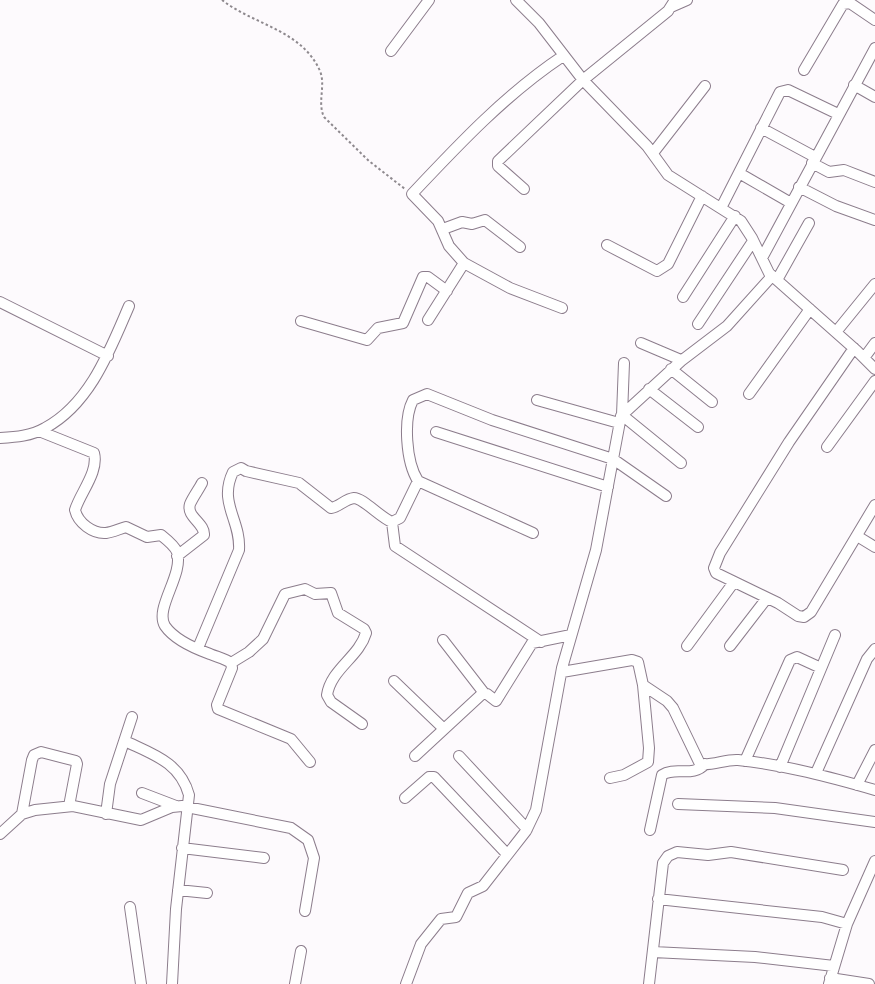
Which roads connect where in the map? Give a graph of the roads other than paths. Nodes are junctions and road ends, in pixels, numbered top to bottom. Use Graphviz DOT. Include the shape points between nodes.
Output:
graph roads {
  1 [pos="429,0"];
  2 [pos="516,0"];
  3 [pos="686,0"];
  4 [pos="673,4"];
  5 [pos="875,20"];
  6 [pos="875,48"];
  7 [pos="391,51"];
  8 [pos="563,56"];
  9 [pos="804,70"];
  10 [pos="583,80"];
  11 [pos="854,85"];
  12 [pos="705,86"];
  13 [pos="875,97"];
  14 [pos="838,114"];
  15 [pos="762,128"];
  16 [pos="653,153"];
  17 [pos="813,160"];
  18 [pos="739,173"];
  19 [pos="875,182"];
  20 [pos="799,187"];
  21 [pos="524,190"];
  22 [pos="702,196"];
  23 [pos="791,203"];
  24 [pos="721,208"];
  25 [pos="735,216"];
  26 [pos="875,220"];
  27 [pos="809,223"];
  28 [pos="443,229"];
  29 [pos="753,241"];
  30 [pos="607,245"];
  31 [pos="520,247"];
  32 [pos="762,258"];
  33 [pos="464,263"];
  34 [pos="775,278"];
  35 [pos="875,284"];
  36 [pos="447,291"];
  37 [pos="683,296"];
  38 [pos="0,302"];
  39 [pos="129,306"];
  40 [pos="562,308"];
  41 [pos="810,309"];
  42 [pos="428,320"];
  43 [pos="300,321"];
  44 [pos="698,324"];
  45 [pos="836,332"];
  46 [pos="640,343"];
  47 [pos="875,343"];
  48 [pos="854,348"];
  49 [pos="108,356"];
  50 [pos="864,358"];
  51 [pos="681,360"];
  52 [pos="624,363"];
  53 [pos="671,369"];
  54 [pos="875,369"];
  55 [pos="875,381"];
  56 [pos="649,389"];
  57 [pos="749,394"];
  58 [pos="537,400"];
  59 [pos="712,402"];
  60 [pos="621,419"];
  61 [pos="698,428"];
  62 [pos="39,431"];
  63 [pos="436,432"];
  64 [pos="0,438"];
  65 [pos="827,448"];
  66 [pos="613,458"];
  67 [pos="681,463"];
  68 [pos="418,480"];
  69 [pos="202,483"];
  70 [pos="608,487"];
  71 [pos="666,496"];
  72 [pos="875,505"];
  73 [pos="392,522"];
  74 [pos="533,533"];
  75 [pos="857,536"];
  76 [pos="875,548"];
  77 [pos="177,556"];
  78 [pos="734,582"];
  79 [pos="767,598"];
  80 [pos="571,635"];
  81 [pos="835,635"];
  82 [pos="443,640"];
  83 [pos="541,642"];
  84 [pos="687,646"];
  85 [pos="730,646"];
  86 [pos="198,648"];
  87 [pos="875,649"];
  88 [pos="231,663"];
  89 [pos="821,668"];
  90 [pos="562,672"];
  91 [pos="394,681"];
  92 [pos="643,685"];
  93 [pos="484,693"];
  94 [pos="132,717"];
  95 [pos="362,724"];
  96 [pos="444,729"];
  97 [pos="124,741"];
  98 [pos="875,750"];
  99 [pos="415,756"];
  100 [pos="459,756"];
  101 [pos="745,761"];
  102 [pos="310,762"];
  103 [pos="705,764"];
  104 [pos="780,767"];
  105 [pos="816,773"];
  106 [pos="610,778"];
  107 [pos="857,785"];
  108 [pos="875,790"];
  109 [pos="142,793"];
  110 [pos="405,798"];
  111 [pos="678,804"];
  112 [pos="69,806"];
  113 [pos="176,806"];
  114 [pos="188,807"];
  115 [pos="22,814"];
  116 [pos="106,814"];
  117 [pos="875,822"];
  118 [pos="527,829"];
  119 [pos="650,830"];
  120 [pos="0,834"];
  121 [pos="182,848"];
  122 [pos="507,854"];
  123 [pos="264,858"];
  124 [pos="875,861"];
  125 [pos="843,870"];
  126 [pos="178,890"];
  127 [pos="207,894"];
  128 [pos="658,899"];
  129 [pos="130,907"];
  130 [pos="305,911"];
  131 [pos="847,924"];
  132 [pos="302,951"];
  133 [pos="653,952"];
  134 [pos="834,966"];
  135 [pos="829,981"];
  136 [pos="141,984"];
  137 [pos="172,984"];
  138 [pos="295,984"];
  139 [pos="406,984"];
  140 [pos="649,984"];
  141 [pos="869,984"];
  1 -- 7 [label="street"];
  2 -- 8 [label="street"];
  3 -- 4 [label="street"];
  4 -- 10 [label="street"];
  5 -- 9 [label="street" via="850,3 843,4"];
  6 -- 11 [label="street"];
  8 -- 10 [label="street"];
  8 -- 28 [label="street" via="460,142 412,194"];
  10 -- 16 [label="street"];
  10 -- 21 [label="street" via="498,161 498,166"];
  11 -- 13 [label="street"];
  11 -- 14 [label="street"];
  12 -- 16 [label="street"];
  14 -- 15 [label="street" via="785,90 778,95"];
  14 -- 17 [label="street"];
  15 -- 17 [label="street"];
  15 -- 18 [label="street"];
  16 -- 22 [label="street" via="668,175"];
  17 -- 19 [label="street" via="828,172 844,170"];
  17 -- 20 [label="street"];
  18 -- 23 [label="street"];
  18 -- 24 [label="street"];
  20 -- 23 [label="street"];
  20 -- 26 [label="street" via="836,206"];
  22 -- 24 [label="street"];
  22 -- 30 [label="street" via="668,264 661,270 657,271"];
  23 -- 32 [label="street"];
  24 -- 25 [label="street"];
  25 -- 29 [label="street"];
  25 -- 37 [label="street"];
  27 -- 34 [label="street"];
  28 -- 31 [label="street" via="462,222 472,224 485,220"];
  28 -- 33 [label="street" via="449,246"];
  29 -- 32 [label="street"];
  29 -- 44 [label="street"];
  32 -- 34 [label="street"];
  33 -- 36 [label="street"];
  33 -- 40 [label="street" via="510,288"];
  34 -- 41 [label="street"];
  34 -- 51 [label="street" via="727,326"];
  35 -- 45 [label="street"];
  36 -- 42 [label="street"];
  36 -- 43 [label="street" via="428,277 423,277 403,323 378,328 367,340"];
  38 -- 49 [label="street"];
  39 -- 49 [label="street"];
  41 -- 45 [label="street"];
  41 -- 57 [label="street"];
  45 -- 48 [label="street"];
  46 -- 51 [label="street"];
  47 -- 50 [label="street"];
  48 -- 50 [label="street"];
  48 -- 78 [label="street" via="789,442 716,559 716,573"];
  49 -- 62 [label="street" via="80,398 65,414"];
  50 -- 54 [label="street"];
  51 -- 53 [label="street"];
  52 -- 60 [label="street"];
  53 -- 56 [label="street"];
  53 -- 59 [label="street"];
  55 -- 65 [label="street"];
  56 -- 60 [label="street"];
  56 -- 61 [label="street"];
  58 -- 60 [label="street"];
  60 -- 66 [label="street"];
  60 -- 67 [label="street"];
  62 -- 64 [label="street" via="22,437"];
  62 -- 77 [label="street" via="94,453 90,477 75,510 81,522 98,532 129,527 147,537 162,535 176,549"];
  63 -- 70 [label="street"];
  66 -- 68 [label="street" via="492,420 426,394 413,400 407,413 412,468"];
  66 -- 70 [label="street"];
  66 -- 71 [label="street"];
  68 -- 73 [label="street" via="400,518"];
  68 -- 74 [label="street"];
  69 -- 77 [label="street" via="190,504 190,511 204,530 204,535"];
  70 -- 80 [label="street" via="596,550"];
  72 -- 75 [label="street"];
  73 -- 83 [label="street" via="395,546"];
  73 -- 86 [label="street" via="359,499 331,508 299,482 240,468 236,470 231,476 227,503 238,527 239,550"];
  75 -- 76 [label="street"];
  75 -- 79 [label="street" via="808,616 798,616"];
  77 -- 86 [label="street" via="175,578 162,621 168,630"];
  78 -- 79 [label="street"];
  78 -- 84 [label="street"];
  79 -- 85 [label="street"];
  80 -- 83 [label="street"];
  80 -- 90 [label="street"];
  81 -- 89 [label="street"];
  82 -- 93 [label="street"];
  83 -- 93 [label="street" via="527,648 496,700"];
  86 -- 88 [label="street"];
  87 -- 105 [label="street" via="867,658"];
  88 -- 95 [label="street" via="263,639 285,594 305,589 315,594 331,593 338,613 366,633 335,675 327,695 331,702"];
  88 -- 102 [label="street" via="218,709 291,739"];
  89 -- 101 [label="street" via="797,657 790,660"];
  89 -- 104 [label="street"];
  90 -- 92 [label="street" via="635,660 639,664"];
  90 -- 118 [label="street" via="538,803"];
  91 -- 96 [label="street"];
  92 -- 103 [label="street" via="670,704 698,761"];
  92 -- 106 [label="street" via="650,748 648,762 624,775"];
  93 -- 96 [label="street"];
  94 -- 97 [label="street"];
  96 -- 99 [label="street"];
  97 -- 114 [label="street" via="174,766 187,787"];
  97 -- 116 [label="street" via="110,784"];
  98 -- 107 [label="street"];
  100 -- 118 [label="street"];
  101 -- 103 [label="street" via="722,760"];
  101 -- 104 [label="street"];
  103 -- 119 [label="street" via="696,772 662,775"];
  104 -- 105 [label="street"];
  105 -- 107 [label="street"];
  107 -- 108 [label="street"];
  109 -- 113 [label="street"];
  110 -- 122 [label="street" via="428,777 434,777"];
  111 -- 117 [label="street" via="775,808"];
  112 -- 115 [label="street"];
  112 -- 115 [label="street" via="76,761 41,752 32,760"];
  112 -- 116 [label="street"];
  113 -- 114 [label="street"];
  113 -- 116 [label="street" via="141,820"];
  114 -- 121 [label="street"];
  114 -- 130 [label="street" via="292,828 308,840 314,858"];
  115 -- 120 [label="street"];
  118 -- 122 [label="street"];
  121 -- 123 [label="street"];
  121 -- 126 [label="street"];
  122 -- 139 [label="street" via="483,886 468,893 456,917 441,919 425,939"];
  124 -- 131 [label="street"];
  125 -- 128 [label="street" via="731,852 677,852 665,858"];
  126 -- 127 [label="street"];
  126 -- 137 [label="street"];
  128 -- 131 [label="street" via="822,917"];
  128 -- 133 [label="street"];
  129 -- 136 [label="street"];
  131 -- 134 [label="street"];
  132 -- 138 [label="street"];
  133 -- 134 [label="street" via="780,959"];
  133 -- 140 [label="street"];
  134 -- 135 [label="street"];
  135 -- 141 [label="street"];
}
